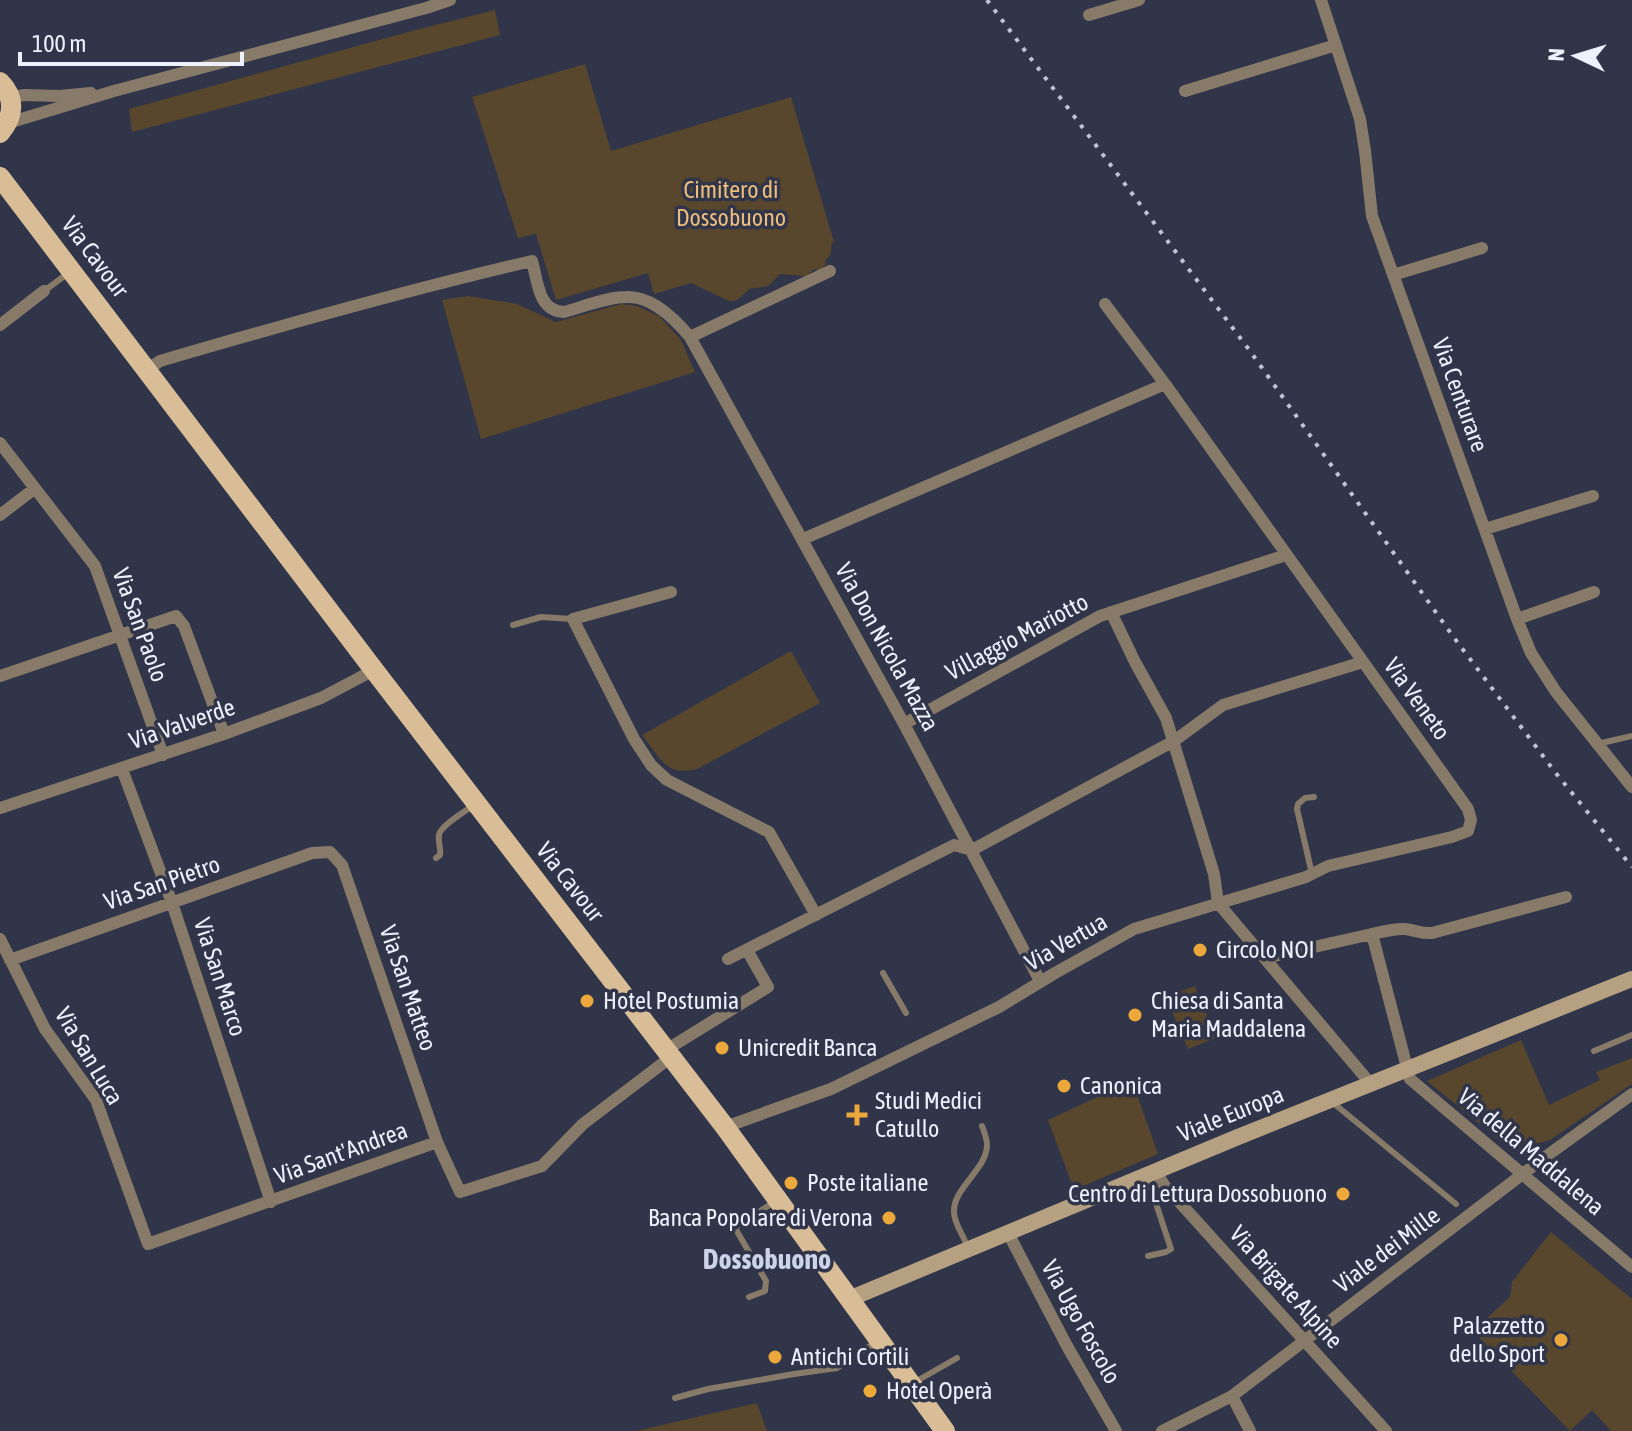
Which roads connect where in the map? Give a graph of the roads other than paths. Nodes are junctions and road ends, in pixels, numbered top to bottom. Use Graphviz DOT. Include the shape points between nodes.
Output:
graph roads {
  1 [pos="450,0"];
  2 [pos="1139,0"];
  3 [pos="1321,0"];
  4 [pos="1089,15"];
  5 [pos="1336,45"];
  6 [pos="5,90"];
  7 [pos="114,91"];
  8 [pos="1185,91"];
  9 [pos="4,128"];
  10 [pos="0,177"];
  11 [pos="1482,248"];
  12 [pos="72,270"];
  13 [pos="830,271"];
  14 [pos="1393,275"];
  15 [pos="44,291"];
  16 [pos="1105,304"];
  17 [pos="0,325"];
  18 [pos="690,337"];
  19 [pos="148,369"];
  20 [pos="1165,384"];
  21 [pos="0,443"];
  22 [pos="34,489"];
  23 [pos="1593,496"];
  24 [pos="0,515"];
  25 [pos="1485,529"];
  26 [pos="803,539"];
  27 [pos="1286,555"];
  28 [pos="671,592"];
  29 [pos="1594,592"];
  30 [pos="1111,612"];
  31 [pos="573,619"];
  32 [pos="1517,619"];
  33 [pos="513,625"];
  34 [pos="120,635"];
  35 [pos="1363,662"];
  36 [pos="374,670"];
  37 [pos="0,676"];
  38 [pos="904,724"];
  39 [pos="224,734"];
  40 [pos="1632,736"];
  41 [pos="1174,741"];
  42 [pos="1597,744"];
  43 [pos="163,755"];
  44 [pos="122,769"];
  45 [pos="1632,787"];
  46 [pos="1314,797"];
  47 [pos="477,803"];
  48 [pos="0,808"];
  49 [pos="972,850"];
  50 [pos="330,852"];
  51 [pos="436,858"];
  52 [pos="1312,874"];
  53 [pos="1566,897"];
  54 [pos="172,903"];
  55 [pos="1218,903"];
  56 [pos="816,915"];
  57 [pos="1372,934"];
  58 [pos="0,939"];
  59 [pos="747,950"];
  60 [pos="1265,958"];
  61 [pos="728,959"];
  62 [pos="10,960"];
  63 [pos="883,973"];
  64 [pos="1632,979"];
  65 [pos="1040,981"];
  66 [pos="906,1013"];
  67 [pos="1632,1035"];
  68 [pos="1594,1051"];
  69 [pos="668,1054"];
  70 [pos="1408,1069"];
  71 [pos="1370,1083"];
  72 [pos="1632,1094"];
  73 [pos="1330,1099"];
  74 [pos="982,1126"];
  75 [pos="725,1127"];
  76 [pos="437,1142"];
  77 [pos="1152,1173"];
  78 [pos="1524,1174"];
  79 [pos="777,1200"];
  80 [pos="271,1202"];
  81 [pos="1456,1204"];
  82 [pos="1008,1233"];
  83 [pos="965,1241"];
  84 [pos="148,1244"];
  85 [pos="1148,1256"];
  86 [pos="1632,1267"];
  87 [pos="749,1297"];
  88 [pos="849,1299"];
  89 [pos="879,1340"];
  90 [pos="1305,1341"];
  91 [pos="957,1358"];
  92 [pos="912,1384"];
  93 [pos="1232,1396"];
  94 [pos="675,1398"];
  95 [pos="945,1431"];
  96 [pos="1116,1431"];
  97 [pos="1162,1431"];
  98 [pos="1250,1431"];
  99 [pos="1386,1431"];
  1 -- 7 [label="street"];
  2 -- 4 [label="street"];
  3 -- 5 [label="street, Via Centurare"];
  5 -- 8 [label="street"];
  5 -- 14 [label="street, Via Centurare" via="1360,119 1372,216"];
  6 -- 7 [label="street" via="59,96"];
  6 -- 9 [label="main road" via="12,108"];
  7 -- 9 [label="street"];
  10 -- 12 [label="main road, Via Cavour"];
  11 -- 14 [label="street"];
  12 -- 15 [label="lane"];
  12 -- 19 [label="main road, Via Cavour"];
  13 -- 18 [label="street"];
  14 -- 25 [label="street, Via Centurare"];
  15 -- 17 [label="street"];
  16 -- 20 [label="street, Via Veneto"];
  18 -- 19 [label="street, Via Don Nicola Mazza" via="666,313 638,297 554,312 543,300 532,261 434,283 160,361"];
  18 -- 26 [label="street, Via Don Nicola Mazza"];
  19 -- 36 [label="main road, Via Cavour"];
  20 -- 26 [label="street"];
  20 -- 27 [label="street, Via Veneto"];
  21 -- 22 [label="street, Via San Paolo"];
  22 -- 24 [label="street"];
  22 -- 34 [label="street, Via San Paolo" via="95,566"];
  23 -- 25 [label="street"];
  25 -- 32 [label="street, Via Centurare"];
  26 -- 38 [label="street, Via Don Nicola Mazza"];
  27 -- 30 [label="street"];
  27 -- 35 [label="street, Via Veneto"];
  28 -- 31 [label="street"];
  29 -- 32 [label="street"];
  30 -- 38 [label="street, Villaggio Mariotto"];
  30 -- 41 [label="street, Villaggio Mariotto"];
  31 -- 33 [label="lane" via="541,617"];
  31 -- 56 [label="street" via="651,765 667,780 769,832"];
  32 -- 42 [label="street, Via Centurare" via="1531,653"];
  34 -- 37 [label="street"];
  34 -- 39 [label="street" via="176,616"];
  34 -- 43 [label="street, Via San Paolo"];
  35 -- 41 [label="street" via="1223,705"];
  35 -- 52 [label="street, Via Veneto" via="1471,820 1462,834"];
  36 -- 39 [label="street, Via Valverde" via="321,698"];
  36 -- 47 [label="main road, Via Cavour"];
  38 -- 49 [label="street, Via Don Nicola Mazza"];
  39 -- 43 [label="street, Via Valverde"];
  40 -- 42 [label="lane"];
  41 -- 49 [label="street"];
  41 -- 55 [label="street, Villaggio Mariotto"];
  42 -- 45 [label="street, Via Centurare"];
  43 -- 44 [label="street, Via Valverde"];
  44 -- 48 [label="street, Via Valverde"];
  44 -- 54 [label="street, Via San Marco"];
  46 -- 52 [label="lane" via="1305,798 1297,809"];
  47 -- 51 [label="lane" via="441,830"];
  47 -- 69 [label="main road, Via Cavour"];
  49 -- 56 [label="street" via="954,845"];
  49 -- 65 [label="street, Via Don Nicola Mazza"];
  50 -- 54 [label="street, Via San Pietro" via="312,853"];
  50 -- 76 [label="street, Via San Matteo" via="342,865"];
  52 -- 55 [label="street, Via Veneto"];
  53 -- 57 [label="street" via="1432,933 1395,929"];
  54 -- 62 [label="street, Via San Pietro"];
  54 -- 80 [label="street, Via San Marco"];
  55 -- 60 [label="street"];
  55 -- 65 [label="street, Via Vertua" via="1134,929"];
  56 -- 59 [label="street"];
  57 -- 60 [label="street"];
  57 -- 70 [label="street"];
  58 -- 62 [label="street, Via San Luca"];
  59 -- 61 [label="street"];
  59 -- 69 [label="street" via="768,987"];
  60 -- 71 [label="street"];
  62 -- 84 [label="street, Via San Luca" via="45,1029 96,1100"];
  63 -- 66 [label="lane"];
  64 -- 70 [label="street, Viale Europa"];
  65 -- 75 [label="street, Via Vertua" via="999,1007 831,1089"];
  67 -- 68 [label="lane"];
  69 -- 75 [label="main road, Via Cavour"];
  69 -- 76 [label="street, Via Sant'Andrea" via="583,1124 542,1166 460,1192"];
  70 -- 71 [label="street, Viale Europa"];
  70 -- 78 [label="street, Via della Maddalena" via="1410,1079"];
  71 -- 73 [label="street, Viale Europa"];
  72 -- 78 [label="street, Viale dei Mille"];
  73 -- 77 [label="street, Viale Europa"];
  73 -- 81 [label="lane"];
  74 -- 83 [label="lane" via="988,1146 955,1203 954,1215"];
  75 -- 79 [label="main road, Via Cavour"];
  76 -- 80 [label="street, Via Sant'Andrea"];
  77 -- 82 [label="street, Viale Europa"];
  77 -- 85 [label="lane" via="1171,1249"];
  77 -- 90 [label="street, Via Brigate Alpine"];
  78 -- 86 [label="street, Via della Maddalena"];
  78 -- 90 [label="street, Viale dei Mille"];
  79 -- 87 [label="lane" via="735,1228 766,1281 765,1291"];
  79 -- 88 [label="main road, Via Cavour"];
  80 -- 84 [label="street, Via Sant'Andrea"];
  82 -- 88 [label="street, Viale Europa"];
  82 -- 96 [label="street, Via Ugo Foscolo"];
  88 -- 89 [label="main road, Via Cavour"];
  89 -- 92 [label="main road, Via Cavour"];
  89 -- 94 [label="lane" via="837,1368"];
  90 -- 93 [label="street, Viale dei Mille"];
  90 -- 99 [label="street, Via Brigate Alpine"];
  91 -- 92 [label="lane"];
  92 -- 95 [label="main road, Via Cavour"];
  93 -- 97 [label="street, Viale dei Mille"];
  93 -- 98 [label="street"];
}
